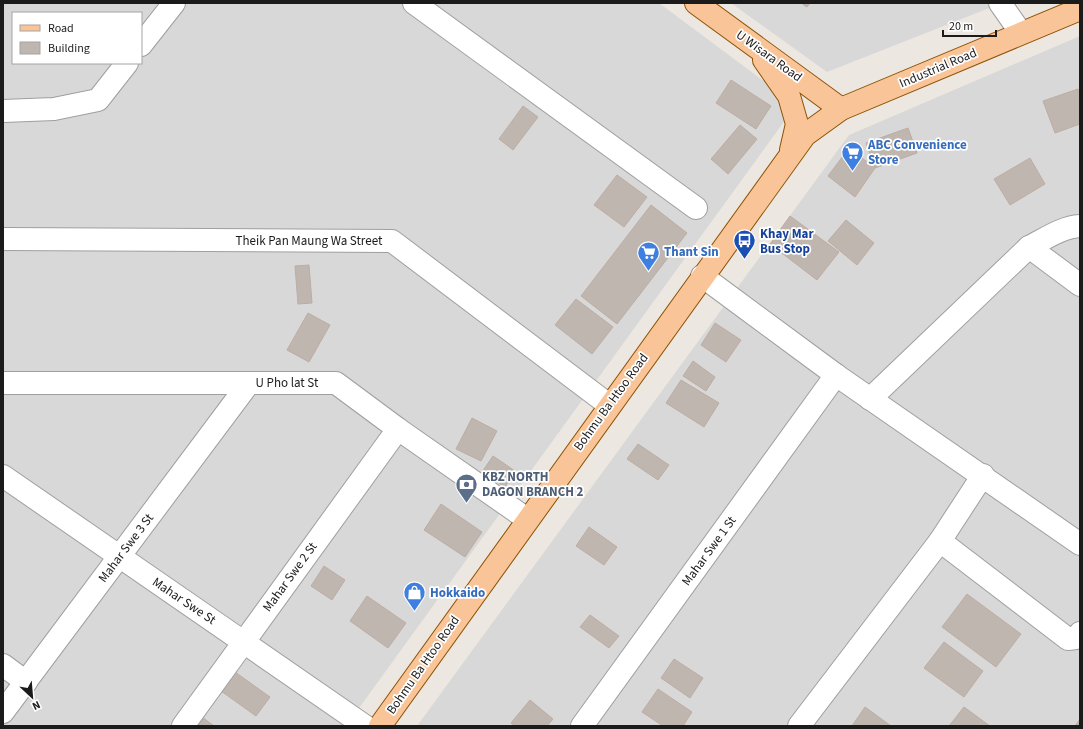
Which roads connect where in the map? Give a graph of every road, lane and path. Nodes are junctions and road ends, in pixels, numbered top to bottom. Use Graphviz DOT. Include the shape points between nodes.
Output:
graph roads {
  1 [pos="174,3"];
  2 [pos="414,3"];
  3 [pos="696,3"];
  4 [pos="1000,3"];
  5 [pos="1079,10"];
  6 [pos="1021,33"];
  7 [pos="746,40"];
  8 [pos="142,44"];
  9 [pos="126,64"];
  10 [pos="841,109"];
  11 [pos="3,111"];
  12 [pos="789,155"];
  13 [pos="696,208"];
  14 [pos="1080,226"];
  15 [pos="3,239"];
  16 [pos="1029,247"];
  17 [pos="702,276"];
  18 [pos="1080,285"];
  19 [pos="836,375"];
  20 [pos="3,383"];
  21 [pos="249,383"];
  22 [pos="870,399"];
  23 [pos="609,405"];
  24 [pos="398,429"];
  25 [pos="983,475"];
  26 [pos="3,476"];
  27 [pos="527,519"];
  28 [pos="940,541"];
  29 [pos="1080,544"];
  30 [pos="120,556"];
  31 [pos="1080,633"];
  32 [pos="244,642"];
  33 [pos="3,666"];
  34 [pos="26,682"];
  35 [pos="3,712"];
  36 [pos="183,726"];
  37 [pos="365,726"];
  38 [pos="380,726"];
  39 [pos="582,726"];
  40 [pos="799,726"];
  1 -- 8 [label="street"];
  2 -- 13 [label="street"];
  3 -- 7 [label="main road, U Wisara Road"];
  4 -- 6 [label="street"];
  5 -- 6 [label="main road, Industrial Road"];
  6 -- 10 [label="main road, Industrial Road"];
  7 -- 10 [label="main road, U Wisara Road"];
  7 -- 12 [label="main road" via="774,72 789,96 797,124"];
  9 -- 11 [label="street" via="98,100 54,109"];
  10 -- 12 [label="main road, Bohmu Ba Htoo Road" via="805,135"];
  12 -- 17 [label="main road, Bohmu Ba Htoo Road"];
  14 -- 16 [label="street" via="1065,229"];
  15 -- 23 [label="street, Theik Pan Maung Wa Street" via="392,241"];
  16 -- 18 [label="street"];
  16 -- 22 [label="street"];
  17 -- 19 [label="street"];
  17 -- 23 [label="main road, Bohmu Ba Htoo Road"];
  19 -- 22 [label="street"];
  19 -- 39 [label="street, Mahar Swe 1 St"];
  20 -- 21 [label="street, U Pho lat St"];
  21 -- 24 [label="street, U Pho lat St" via="336,382"];
  21 -- 30 [label="street, Mahar Swe 3 St"];
  22 -- 25 [label="street"];
  23 -- 27 [label="main road, Bohmu Ba Htoo Road"];
  24 -- 27 [label="street, U Pho lat St"];
  24 -- 32 [label="street, Mahar Swe 2 St"];
  25 -- 28 [label="street"];
  25 -- 29 [label="street"];
  26 -- 30 [label="street, Mahar Swe St"];
  27 -- 38 [label="main road, Bohmu Ba Htoo Road"];
  28 -- 31 [label="street" via="1068,639 1076,638"];
  28 -- 40 [label="street"];
  30 -- 32 [label="street, Mahar Swe St"];
  30 -- 34 [label="street, Mahar Swe 3 St"];
  32 -- 36 [label="street, Mahar Swe 2 St"];
  32 -- 37 [label="street, Mahar Swe St"];
  33 -- 34 [label="street"];
  34 -- 35 [label="street, Mahar Swe 3 St"];
}
